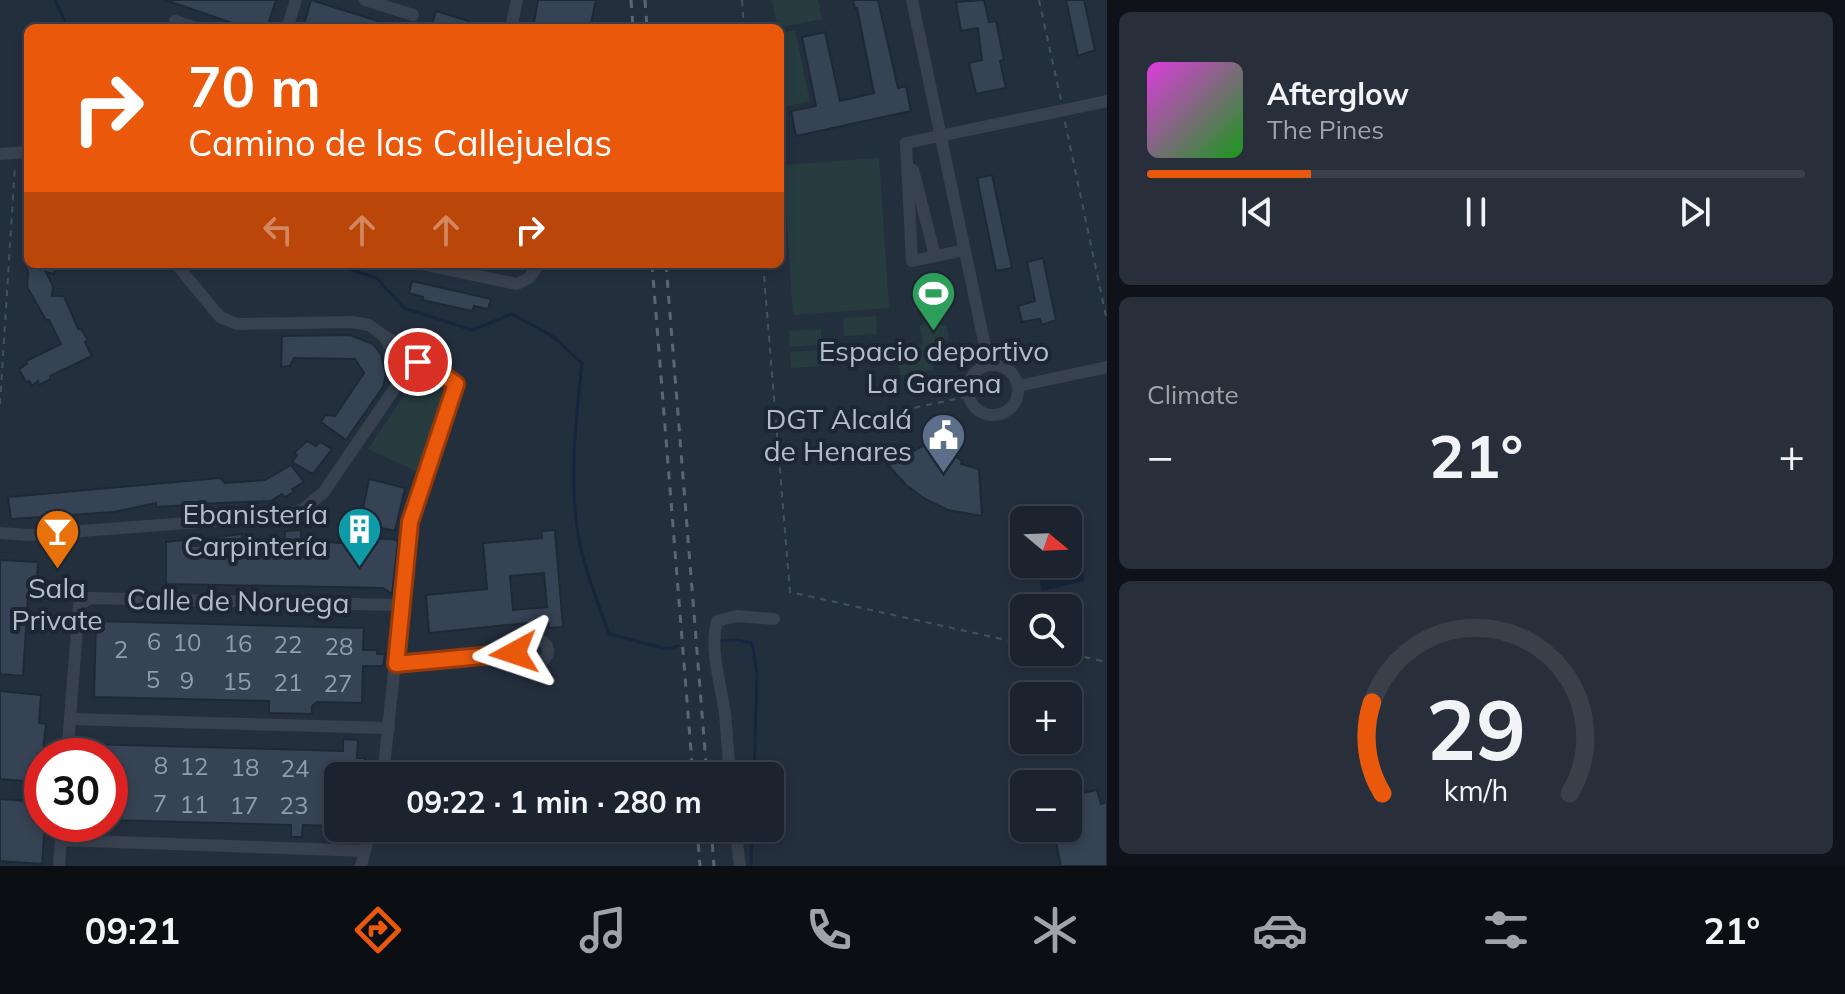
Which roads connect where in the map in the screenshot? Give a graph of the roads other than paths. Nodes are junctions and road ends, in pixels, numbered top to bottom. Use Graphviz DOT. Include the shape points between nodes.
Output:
graph roads {
  1 [pos="296,0"];
  2 [pos="365,0"];
  3 [pos="517,0"];
  4 [pos="912,0"];
  5 [pos="413,15"];
  6 [pos="175,21"];
  7 [pos="184,24"];
  8 [pos="288,24"];
  9 [pos="512,24"];
  10 [pos="1107,101"];
  11 [pos="941,135"];
  12 [pos="906,143"];
  13 [pos="24,152"];
  14 [pos="0,154"];
  15 [pos="965,250"];
  16 [pos="935,256"];
  17 [pos="179,268"];
  18 [pos="448,268"];
  19 [pos="536,268"];
  20 [pos="408,362"];
  21 [pos="989,365"];
  22 [pos="1107,367"];
  23 [pos="1018,386"];
  24 [pos="0,533"];
  25 [pos="400,605"];
  26 [pos="774,619"];
  27 [pos="526,652"];
  28 [pos="396,664"];
  29 [pos="70,719"];
  30 [pos="389,728"];
  31 [pos="68,738"];
  32 [pos="385,762"];
  33 [pos="729,762"];
  34 [pos="61,842"];
  35 [pos="116,842"];
  36 [pos="367,842"];
  37 [pos="737,842"];
  38 [pos="364,851"];
  39 [pos="59,866"];
  40 [pos="361,866"];
  41 [pos="740,866"];
  1 -- 8 [label="street"];
  2 -- 5 [label="street"];
  3 -- 9 [label="street"];
  4 -- 11 [label="street"];
  6 -- 7 [label="street"];
  10 -- 11 [label="street"];
  11 -- 12 [label="street"];
  11 -- 15 [label="street"];
  12 -- 16 [label="street"];
  12 -- 16 [label="street" via="912,261"];
  13 -- 14 [label="street"];
  15 -- 16 [label="street"];
  15 -- 21 [label="street"];
  17 -- 20 [label="street" via="220,317 237,324 369,325"];
  18 -- 19 [label="street" via="517,284"];
  20 -- 24 [label="street" via="323,493 302,510 279,516"];
  20 -- 25 [label="street" via="427,364 456,384 410,522"];
  21 -- 23 [label="street" via="1011,372"];
  21 -- 23 [label="street" via="975,373 968,388 972,404 985,414 1002,414 1015,403"];
  22 -- 23 [label="street"];
  25 -- 28 [label="street"];
  25 -- 29 [label="street, Calle de Noruega" via="89,598 79,605"];
  26 -- 33 [label="street" via="737,616 717,621 715,657"];
  27 -- 28 [label="street"];
  28 -- 30 [label="street"];
  29 -- 30 [label="street"];
  29 -- 31 [label="street"];
  30 -- 32 [label="street"];
  34 -- 39 [label="street"];
  35 -- 38 [label="street"];
  36 -- 38 [label="street"];
  37 -- 41 [label="street"];
  38 -- 40 [label="street"];
}
